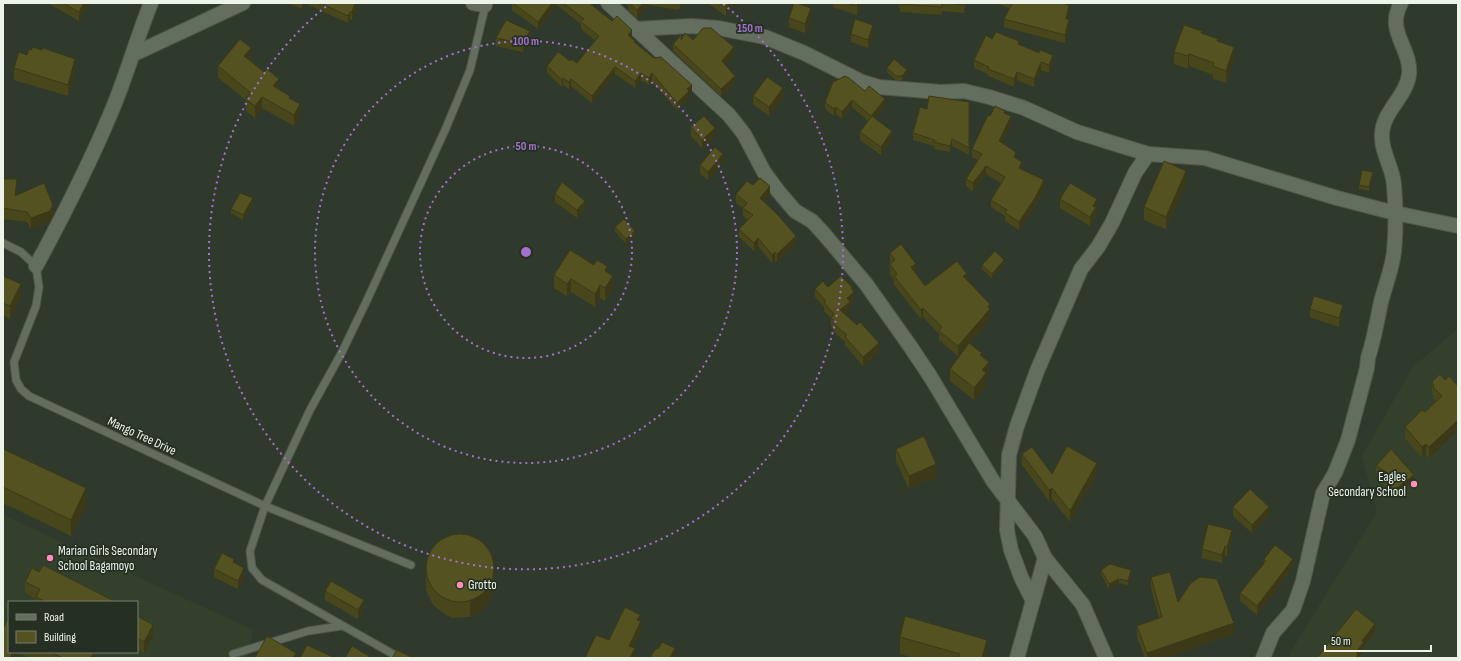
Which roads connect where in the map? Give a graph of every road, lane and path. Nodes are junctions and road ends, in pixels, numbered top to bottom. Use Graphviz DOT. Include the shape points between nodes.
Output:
graph roads {
  1 [pos="151,3"];
  2 [pos="243,3"];
  3 [pos="608,3"];
  4 [pos="1400,3"];
  5 [pos="481,4"];
  6 [pos="635,29"];
  7 [pos="134,54"];
  8 [pos="1148,154"];
  9 [pos="1395,213"];
  10 [pos="1458,226"];
  11 [pos="3,243"];
  12 [pos="36,266"];
  13 [pos="1006,499"];
  14 [pos="265,506"];
  15 [pos="1045,558"];
  16 [pos="411,565"];
  17 [pos="1033,601"];
  18 [pos="341,626"];
  19 [pos="233,654"];
  20 [pos="400,658"];
  21 [pos="1018,658"];
  22 [pos="1106,658"];
  23 [pos="1263,658"];
  1 -- 7 [label="street"];
  2 -- 7 [label="street"];
  3 -- 6 [label="street"];
  4 -- 9 [label="street" via="1396,12 1397,35 1407,55 1409,75 1404,90 1384,123 1382,135 1394,183"];
  5 -- 14 [label="lane" via="470,70 446,128 368,298 310,410"];
  6 -- 8 [label="street" via="691,26 765,37 878,87 940,92 964,91 989,97 1024,108 1077,132"];
  6 -- 13 [label="street" via="729,115 744,134 764,172 778,191 795,211 816,226 866,284 930,376"];
  7 -- 12 [label="street" via="111,114"];
  8 -- 9 [label="street" via="1205,158"];
  8 -- 13 [label="street" via="1135,173 1105,235 1081,269 1042,357 1009,455"];
  9 -- 10 [label="street"];
  9 -- 23 [label="street" via="1394,253 1348,440 1335,473 1323,493 1304,580 1293,610 1273,633"];
  11 -- 12 [label="lane" via="21,252"];
  12 -- 14 [label="lane, Mango Tree Drive" via="39,287 36,306 14,362 16,380 21,389 30,396"];
  13 -- 15 [label="street" via="1034,536"];
  13 -- 17 [label="street" via="1007,530 1011,550"];
  14 -- 16 [label="lane, Mango Tree Drive"];
  14 -- 18 [label="lane" via="250,551 252,568 262,580"];
  15 -- 17 [label="street"];
  15 -- 22 [label="street" via="1082,605"];
  17 -- 21 [label="street"];
  18 -- 19 [label="lane" via="308,631"];
  18 -- 20 [label="lane"];
}
